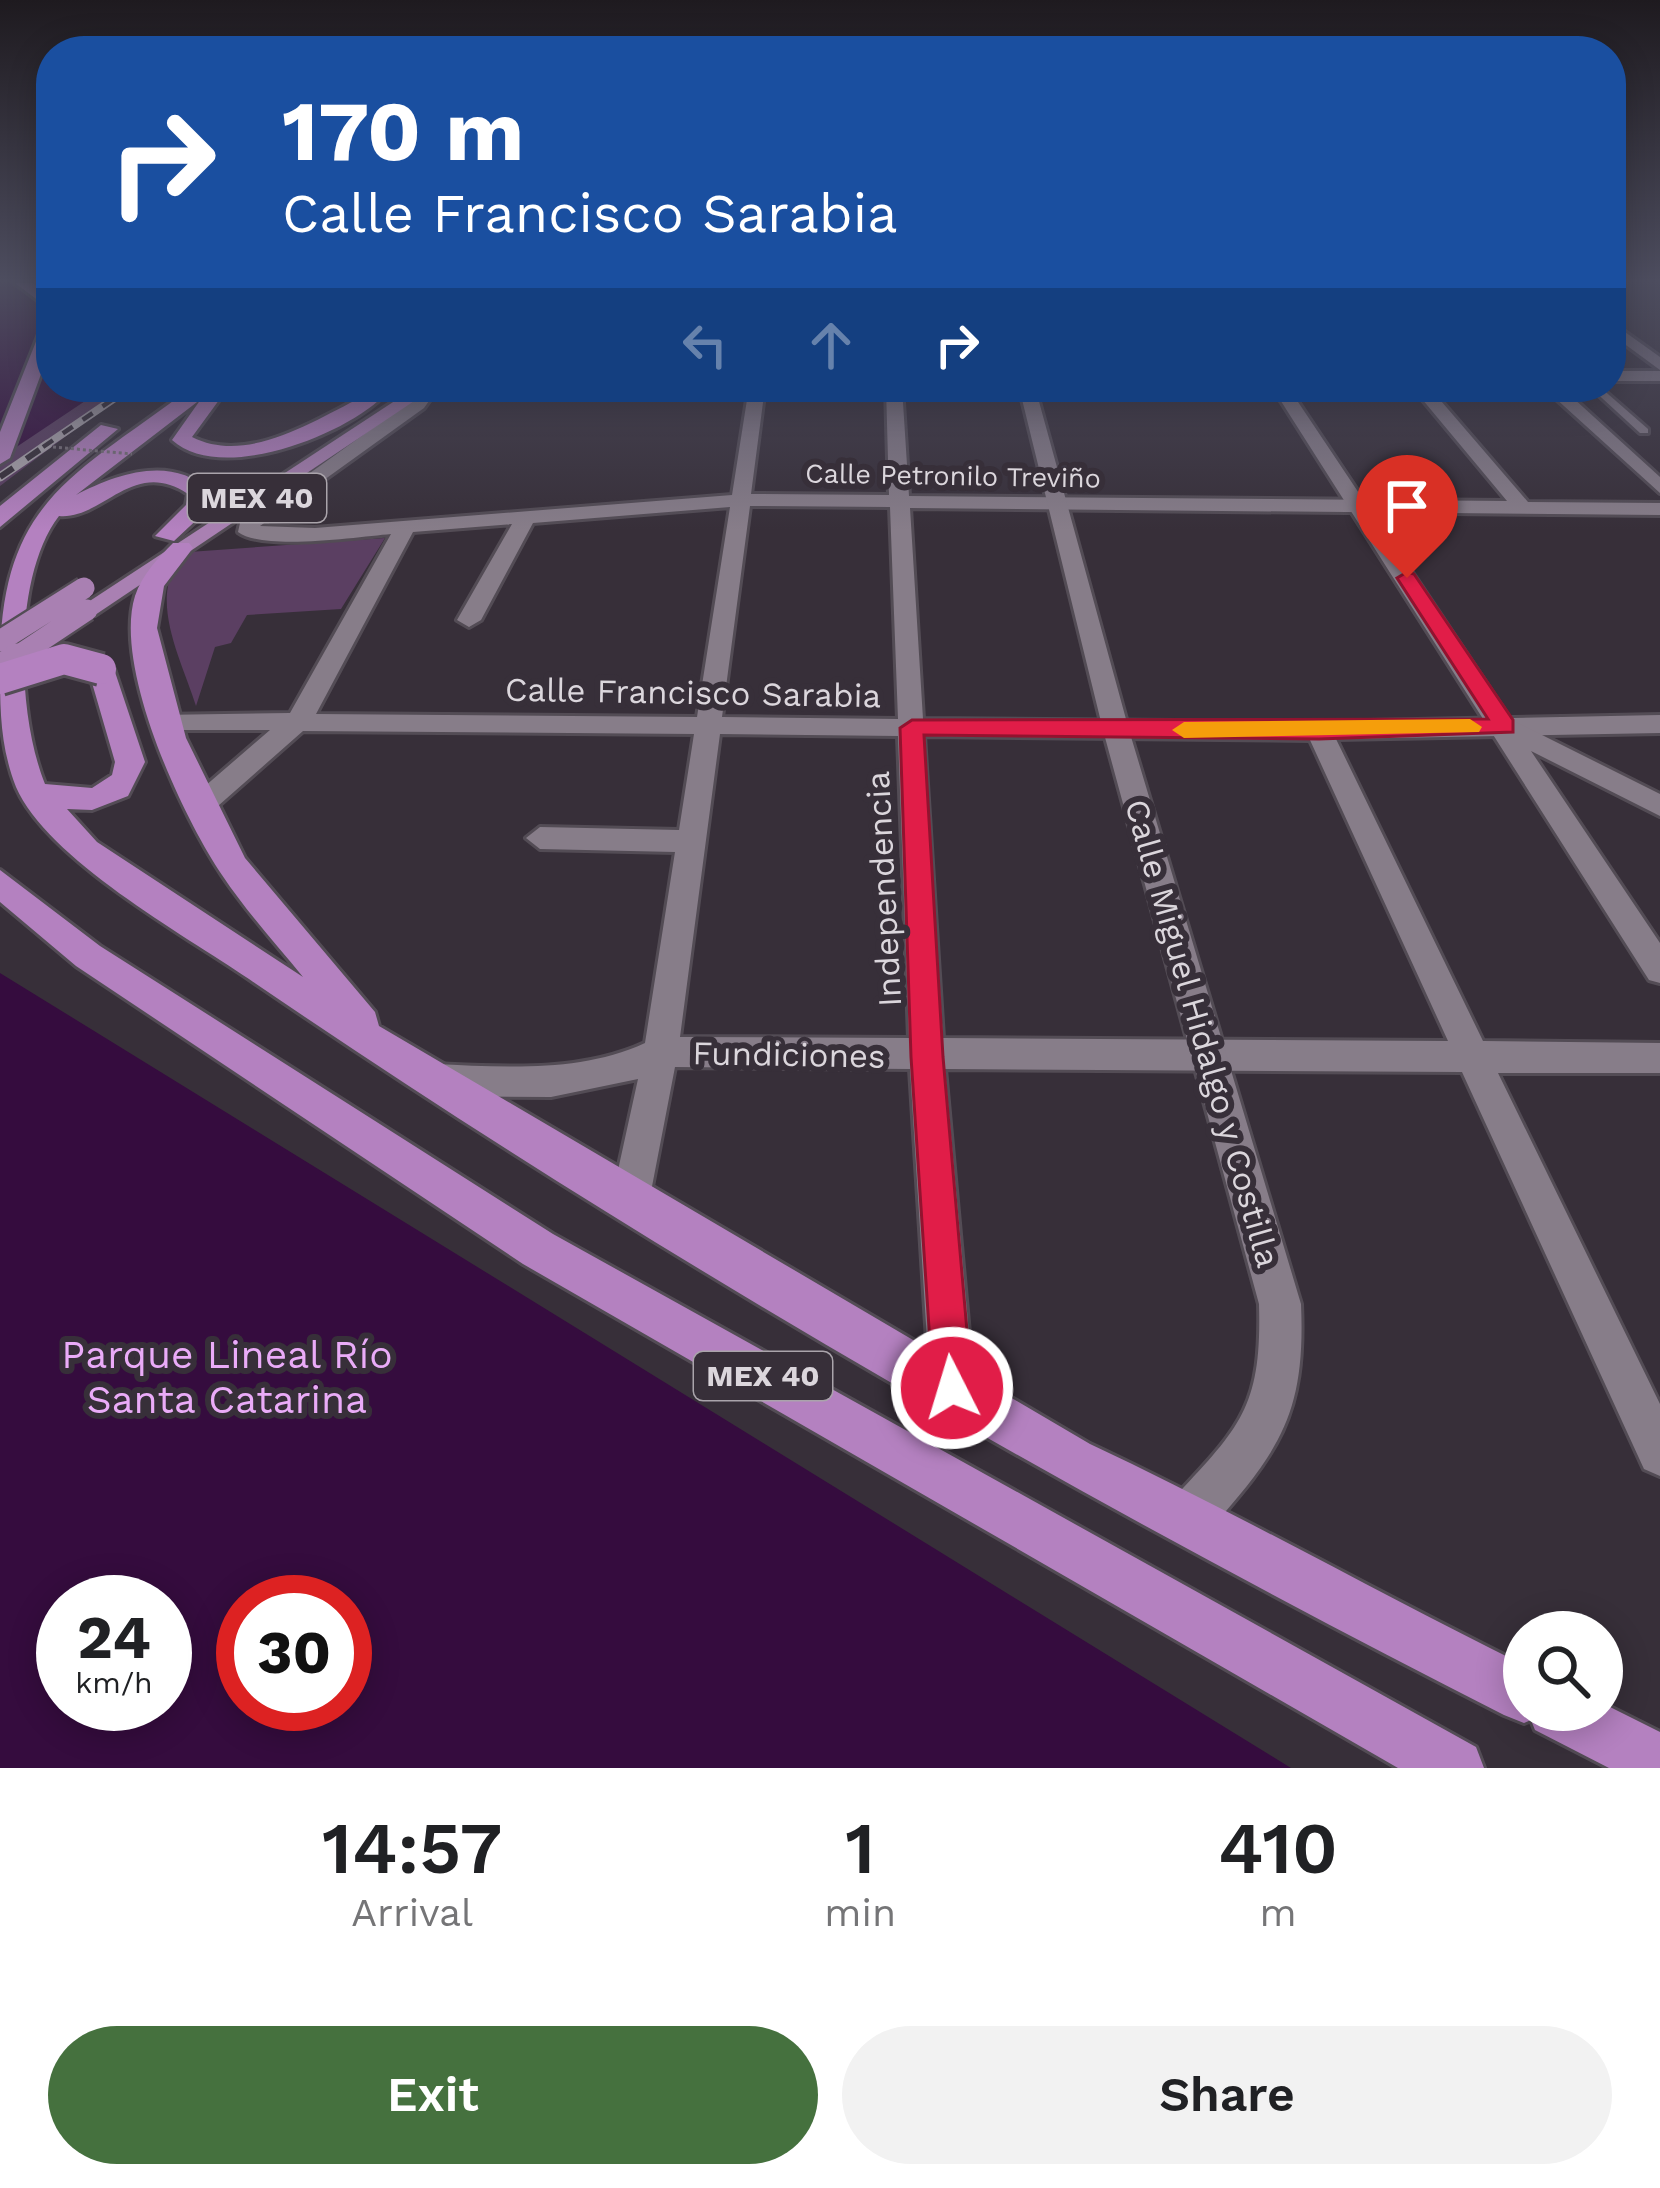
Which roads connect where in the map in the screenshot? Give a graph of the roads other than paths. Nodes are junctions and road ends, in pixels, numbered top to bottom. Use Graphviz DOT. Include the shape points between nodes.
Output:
graph roads {
  1 [pos="35,366"];
  2 [pos="1626,376"];
  3 [pos="1660,376"];
  4 [pos="146,402"];
  5 [pos="184,402"];
  6 [pos="208,402"];
  7 [pos="367,402"];
  8 [pos="368,402"];
  9 [pos="406,402"];
  10 [pos="419,402"];
  11 [pos="755,402"];
  12 [pos="895,402"];
  13 [pos="1031,402"];
  14 [pos="1290,402"];
  15 [pos="1433,402"];
  16 [pos="1567,402"];
  17 [pos="1612,402"];
  18 [pos="1645,431"];
  19 [pos="0,458"];
  20 [pos="1660,487"];
  21 [pos="742,500"];
  22 [pos="901,502"];
  23 [pos="1057,505"];
  24 [pos="1358,505"];
  25 [pos="1522,507"];
  26 [pos="1660,509"];
  27 [pos="526,517"];
  28 [pos="0,520"];
  29 [pos="406,526"];
  30 [pos="34,533"];
  31 [pos="173,542"];
  32 [pos="85,599"];
  33 [pos="469,620"];
  34 [pos="0,641"];
  35 [pos="0,668"];
  36 [pos="0,679"];
  37 [pos="300,719"];
  38 [pos="168,721"];
  39 [pos="1660,724"];
  40 [pos="707,725"];
  41 [pos="1505,726"];
  42 [pos="912,728"];
  43 [pos="1116,730"];
  44 [pos="1319,731"];
  45 [pos="34,792"];
  46 [pos="200,806"];
  47 [pos="1660,806"];
  48 [pos="540,838"];
  49 [pos="688,842"];
  50 [pos="0,883"];
  51 [pos="1660,970"];
  52 [pos="377,1044"];
  53 [pos="662,1052"];
  54 [pos="1211,1054"];
  55 [pos="927,1057"];
  56 [pos="1475,1057"];
  57 [pos="1660,1058"];
  58 [pos="428,1080"];
  59 [pos="630,1202"];
  60 [pos="952,1388"];
  61 [pos="1660,1453"];
  62 [pos="1189,1517"];
  63 [pos="1503,1684"];
  64 [pos="1596,1731"];
  65 [pos="1656,1762"];
  66 [pos="1455,1768"];
  1 -- 19 [label="highway"];
  2 -- 3 [label="street"];
  4 -- 28 [label="highway" via="35,484"];
  5 -- 30 [label="highway, MEX 40" via="95,467"];
  6 -- 7 [label="highway" via="182,433 188,446 212,451 258,449"];
  8 -- 31 [label="main road, MEX 40"];
  9 -- 31 [label="main road, MEX 40"];
  10 -- 29 [label="street, Calle Petronilo Treviño" via="248,532"];
  11 -- 21 [label="street"];
  12 -- 22 [label="street, Independencia"];
  13 -- 23 [label="street, Calle Miguel Hidalgo y Costilla"];
  14 -- 24 [label="street"];
  15 -- 25 [label="street"];
  16 -- 20 [label="street"];
  17 -- 18 [label="lane"];
  21 -- 22 [label="street, Calle Petronilo Treviño"];
  21 -- 27 [label="street, Calle Petronilo Treviño"];
  21 -- 40 [label="street"];
  22 -- 23 [label="street, Calle Petronilo Treviño"];
  22 -- 42 [label="street, Independencia"];
  23 -- 24 [label="street, Calle Petronilo Treviño"];
  23 -- 43 [label="street, Calle Miguel Hidalgo y Costilla"];
  24 -- 25 [label="street, Calle Petronilo Treviño"];
  24 -- 41 [label="street"];
  25 -- 26 [label="street, Calle Petronilo Treviño"];
  27 -- 29 [label="street, Calle Petronilo Treviño"];
  27 -- 33 [label="street"];
  29 -- 37 [label="street"];
  30 -- 31 [label="highway" via="100,490 164,478 187,482 200,500"];
  30 -- 45 [label="highway, MEX 40" via="22,561 8,704"];
  31 -- 32 [label="main road, MEX 40"];
  31 -- 38 [label="highway" via="146,599 144,628"];
  32 -- 34 [label="main road, MEX 40, bridge"];
  32 -- 35 [label="main road, MEX 40, bridge"];
  36 -- 45 [label="highway, bridge" via="63,659 101,669 130,762 112,791 88,801"];
  37 -- 38 [label="street, Calle Francisco Sarabia"];
  37 -- 40 [label="street, Calle Francisco Sarabia"];
  37 -- 46 [label="street"];
  38 -- 46 [label="highway"];
  39 -- 41 [label="street, Calle Francisco Sarabia"];
  40 -- 42 [label="street, Calle Francisco Sarabia"];
  40 -- 49 [label="street"];
  41 -- 44 [label="street, Calle Francisco Sarabia"];
  41 -- 47 [label="street"];
  41 -- 51 [label="street"];
  42 -- 43 [label="street, Calle Francisco Sarabia"];
  42 -- 55 [label="street, Independencia"];
  43 -- 44 [label="street, Calle Francisco Sarabia"];
  43 -- 54 [label="street, Calle Miguel Hidalgo y Costilla"];
  44 -- 56 [label="street"];
  45 -- 52 [label="highway, MEX 40" via="86,850"];
  46 -- 52 [label="highway" via="236,869"];
  48 -- 49 [label="street"];
  49 -- 53 [label="street"];
  50 -- 66 [label="highway, MEX 40" via="88,956 538,1249"];
  52 -- 58 [label="highway, MEX 40"];
  53 -- 55 [label="street, Fundiciones"];
  53 -- 58 [label="street, Fundiciones" via="585,1078"];
  53 -- 59 [label="street"];
  54 -- 55 [label="street, Fundiciones"];
  54 -- 56 [label="street, Fundiciones"];
  54 -- 62 [label="street, Calle Miguel Hidalgo y Costilla" via="1280,1304 1281,1392"];
  55 -- 60 [label="street, Independencia"];
  56 -- 57 [label="street, Fundiciones"];
  56 -- 61 [label="street"];
  58 -- 59 [label="highway, MEX 40"];
  59 -- 60 [label="highway, MEX 40"];
  60 -- 62 [label="highway, MEX 40" via="1072,1462"];
  62 -- 63 [label="highway, MEX 40"];
  64 -- 65 [label="highway"];
}
